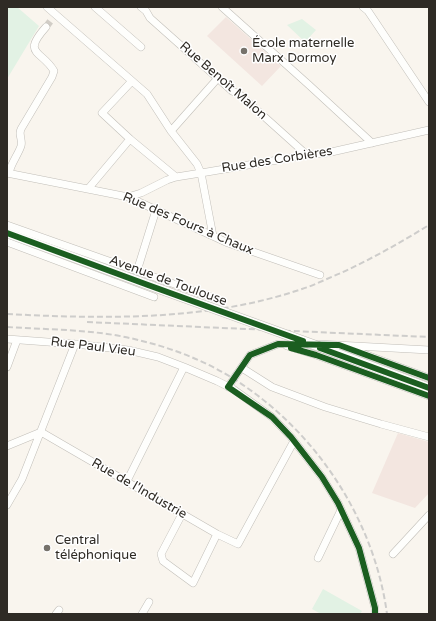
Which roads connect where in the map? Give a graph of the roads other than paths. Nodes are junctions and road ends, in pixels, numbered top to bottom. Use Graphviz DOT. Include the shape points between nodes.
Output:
graph roads {
  1 [pos="47,7"];
  2 [pos="95,7"];
  3 [pos="141,7"];
  4 [pos="222,7"];
  5 [pos="365,9"];
  6 [pos="46,27"];
  7 [pos="141,47"];
  8 [pos="218,78"];
  9 [pos="132,81"];
  10 [pos="429,102"];
  11 [pos="429,130"];
  12 [pos="171,131"];
  13 [pos="130,138"];
  14 [pos="372,143"];
  15 [pos="307,155"];
  16 [pos="8,173"];
  17 [pos="201,173"];
  18 [pos="176,176"];
  19 [pos="88,190"];
  20 [pos="128,197"];
  21 [pos="156,210"];
  22 [pos="7,225"];
  23 [pos="7,232"];
  24 [pos="213,236"];
  25 [pos="7,242"];
  26 [pos="137,271"];
  27 [pos="320,275"];
  28 [pos="154,297"];
  29 [pos="217,299"];
  30 [pos="7,339"];
  31 [pos="17,340"];
  32 [pos="75,344"];
  33 [pos="278,344"];
  34 [pos="339,345"];
  35 [pos="429,350"];
  36 [pos="7,367"];
  37 [pos="184,367"];
  38 [pos="242,368"];
  39 [pos="429,378"];
  40 [pos="228,387"];
  41 [pos="429,388"];
  42 [pos="429,396"];
  43 [pos="41,432"];
  44 [pos="429,437"];
  45 [pos="294,441"];
  46 [pos="7,446"];
  47 [pos="127,481"];
  48 [pos="7,505"];
  49 [pos="342,510"];
  50 [pos="182,514"];
  51 [pos="429,516"];
  52 [pos="217,534"];
  53 [pos="393,554"];
  54 [pos="318,558"];
  55 [pos="149,602"];
  56 [pos="142,614"];
  57 [pos="375,614"];
  1 -- 9 [label="street" via="54,17"];
  2 -- 7 [label="street"];
  3 -- 8 [label="street, Rue Benoît Malon"];
  4 -- 14 [label="street"];
  5 -- 10 [label="street"];
  6 -- 16 [label="street" via="40,33 34,48 54,71 19,132 22,144"];
  8 -- 12 [label="street"];
  8 -- 15 [label="street, Rue Benoît Malon"];
  9 -- 12 [label="street" via="147,94"];
  9 -- 13 [label="street" via="102,113"];
  11 -- 14 [label="street, Rue des Corbières"];
  12 -- 17 [label="street"];
  13 -- 18 [label="street"];
  13 -- 19 [label="street"];
  14 -- 15 [label="street, Rue des Corbières"];
  15 -- 17 [label="street, Rue des Corbières"];
  16 -- 19 [label="street, Rue des Fours à Chaux"];
  17 -- 18 [label="street, Rue des Corbières"];
  17 -- 24 [label="street"];
  18 -- 20 [label="street, Rue des Corbières"];
  19 -- 20 [label="street, Rue des Fours à Chaux"];
  20 -- 21 [label="street, Rue des Fours à Chaux"];
  21 -- 24 [label="street, Rue des Fours à Chaux"];
  21 -- 26 [label="street"];
  22 -- 26 [label="street, Avenue de Toulouse"];
  23 -- 41 [label="main road, Avenue de Toulouse, bridge"];
  24 -- 27 [label="street, Rue des Fours à Chaux"];
  25 -- 28 [label="street, Avenue de Toulouse"];
  26 -- 29 [label="street, Avenue de Toulouse"];
  30 -- 31 [label="street, Rue Paul Vieu"];
  31 -- 32 [label="street, Rue Paul Vieu"];
  31 -- 36 [label="street"];
  32 -- 37 [label="street, Rue Paul Vieu" via="128,350 158,357"];
  32 -- 43 [label="street"];
  33 -- 34 [label="street"];
  33 -- 38 [label="street" via="250,355"];
  33 -- 42 [label="street"];
  34 -- 35 [label="street"];
  34 -- 39 [label="street"];
  37 -- 40 [label="street, Rue Paul Vieu"];
  37 -- 47 [label="street"];
  38 -- 40 [label="street"];
  38 -- 44 [label="street" via="278,390 325,407"];
  40 -- 45 [label="street, Rue Paul Vieu" via="272,416"];
  43 -- 46 [label="street"];
  43 -- 47 [label="street, Rue de l'Industrie"];
  43 -- 48 [label="street" via="22,479"];
  45 -- 49 [label="street, Rue Paul Vieu" via="322,477"];
  45 -- 52 [label="street, Rue de l'Industrie" via="238,544"];
  47 -- 50 [label="street, Rue de l'Industrie"];
  49 -- 54 [label="street"];
  49 -- 57 [label="street, Rue Paul Vieu" via="359,548"];
  50 -- 52 [label="street, Rue de l'Industrie"];
  50 -- 52 [label="street" via="161,554 163,561 193,583"];
  51 -- 53 [label="street"];
  55 -- 56 [label="street"];
}
